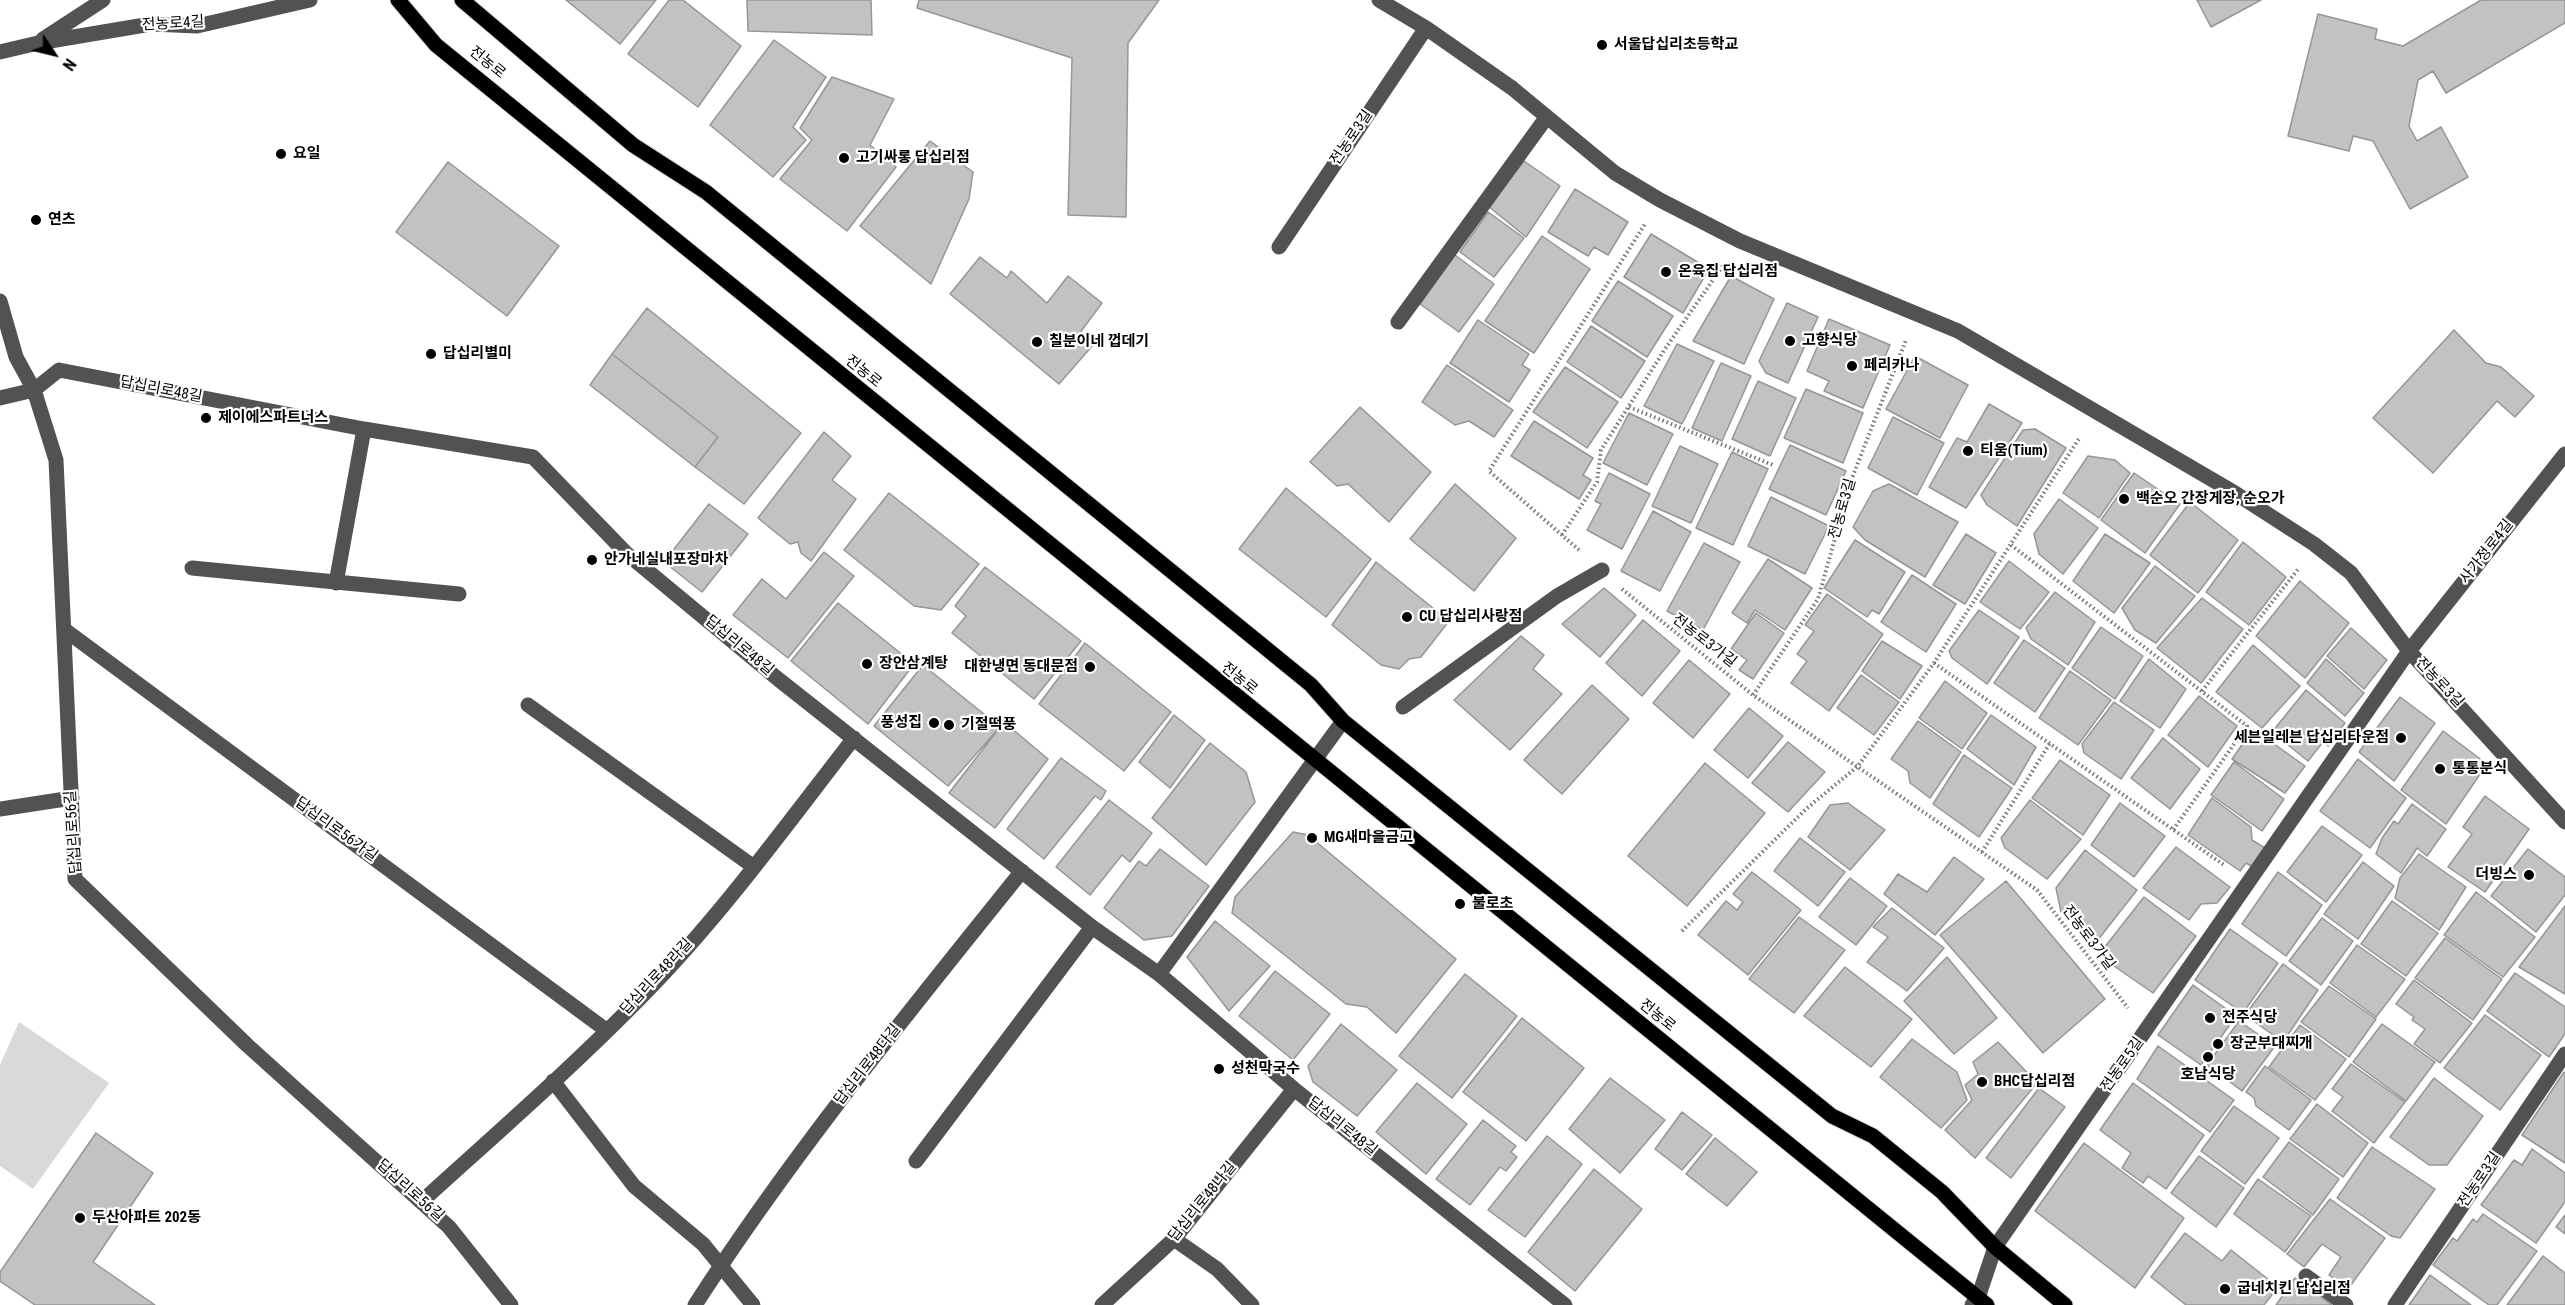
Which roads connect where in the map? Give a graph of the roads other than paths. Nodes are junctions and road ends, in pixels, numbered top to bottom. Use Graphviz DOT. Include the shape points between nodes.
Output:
graph roads {
  1 [pos="103,0"];
  2 [pos="310,0"];
  3 [pos="398,0"];
  4 [pos="462,0"];
  5 [pos="1379,0"];
  6 [pos="1425,28"];
  7 [pos="38,42"];
  8 [pos="0,52"];
  9 [pos="1546,118"];
  10 [pos="1280,247"];
  11 [pos="0,301"];
  12 [pos="1398,322"];
  13 [pos="34,390"];
  14 [pos="0,398"];
  15 [pos="364,429"];
  16 [pos="2565,454"];
  17 [pos="192,568"];
  18 [pos="1602,570"];
  19 [pos="336,583"];
  20 [pos="459,594"];
  21 [pos="65,630"];
  22 [pos="2409,651"];
  23 [pos="528,705"];
  24 [pos="1403,707"];
  25 [pos="1343,721"];
  26 [pos="854,738"];
  27 [pos="1314,763"];
  28 [pos="72,798"];
  29 [pos="0,809"];
  30 [pos="2565,822"];
  31 [pos="754,867"];
  32 [pos="1022,871"];
  33 [pos="1092,927"];
  34 [pos="1159,974"];
  35 [pos="606,1030"];
  36 [pos="2565,1054"];
  37 [pos="554,1082"];
  38 [pos="1294,1089"];
  39 [pos="916,1161"];
  40 [pos="421,1202"];
  41 [pos="1174,1239"];
  42 [pos="1995,1247"];
  43 [pos="720,1265"];
  44 [pos="2306,1276"];
  45 [pos="507,1303"];
  46 [pos="1979,1303"];
  47 [pos="695,1305"];
  48 [pos="753,1305"];
  49 [pos="1102,1305"];
  50 [pos="1252,1305"];
  51 [pos="1565,1305"];
  52 [pos="2065,1305"];
  53 [pos="2346,1305"];
  54 [pos="2395,1305"];
  1 -- 7 [label="street"];
  2 -- 7 [label="street, 전농로4길" via="197,26 151,24"];
  3 -- 27 [label="main road, 전농로" via="436,45"];
  4 -- 25 [label="main road, 전농로" via="633,145 706,192 1302,678"];
  5 -- 6 [label="street, 전농로3길"];
  6 -- 9 [label="street, 전농로3길" via="1512,87"];
  6 -- 10 [label="street, 전농로3길"];
  7 -- 8 [label="street, 전농로4길"];
  9 -- 12 [label="street"];
  9 -- 22 [label="street, 전농로3길" via="1615,173 1660,200 1740,241 1958,331 2235,493 2314,544 2350,573"];
  11 -- 13 [label="street, 답십리로56길" via="16,357"];
  13 -- 14 [label="street"];
  13 -- 15 [label="street, 답십리로48길" via="59,370"];
  13 -- 21 [label="street, 답십리로56길" via="56,460"];
  15 -- 19 [label="street"];
  15 -- 26 [label="street, 답십리로48길" via="533,457 626,553"];
  16 -- 22 [label="street, 사가정로4길"];
  17 -- 19 [label="street"];
  18 -- 24 [label="street" via="1557,596"];
  19 -- 20 [label="street"];
  21 -- 28 [label="street, 답십리로56길"];
  21 -- 35 [label="street, 답십리로56가길"];
  22 -- 30 [label="street, 전농로3길"];
  22 -- 42 [label="street, 전농로5길"];
  23 -- 31 [label="street"];
  25 -- 27 [label="street"];
  25 -- 42 [label="main road, 전농로" via="1832,1116 1873,1136 1942,1192"];
  26 -- 31 [label="street, 답십리로48라길"];
  26 -- 32 [label="street, 답십리로48길"];
  27 -- 34 [label="street"];
  27 -- 46 [label="main road, 전농로"];
  28 -- 29 [label="street"];
  28 -- 40 [label="street, 답십리로56길" via="75,879 247,1045"];
  31 -- 35 [label="street, 답십리로48라길" via="675,960"];
  32 -- 33 [label="street, 답십리로48길"];
  32 -- 43 [label="street, 답십리로48다길" via="827,1117"];
  33 -- 34 [label="street, 답십리로48길"];
  33 -- 39 [label="street"];
  34 -- 38 [label="street, 답십리로48길"];
  35 -- 37 [label="street, 답십리로48라길"];
  36 -- 54 [label="street, 전농로3길"];
  37 -- 40 [label="street, 답십리로48라길"];
  37 -- 43 [label="street" via="634,1186 703,1244"];
  38 -- 41 [label="street, 답십리로48나길"];
  38 -- 51 [label="street, 답십리로48길"];
  40 -- 45 [label="street, 답십리로56길" via="449,1227"];
  41 -- 49 [label="street, 답십리로48나길"];
  41 -- 50 [label="street" via="1217,1269"];
  42 -- 46 [label="street, 전농로"];
  42 -- 52 [label="main road, 전농로"];
  43 -- 47 [label="street, 답십리로48다길"];
  43 -- 48 [label="street"];
  44 -- 53 [label="street"];
}
